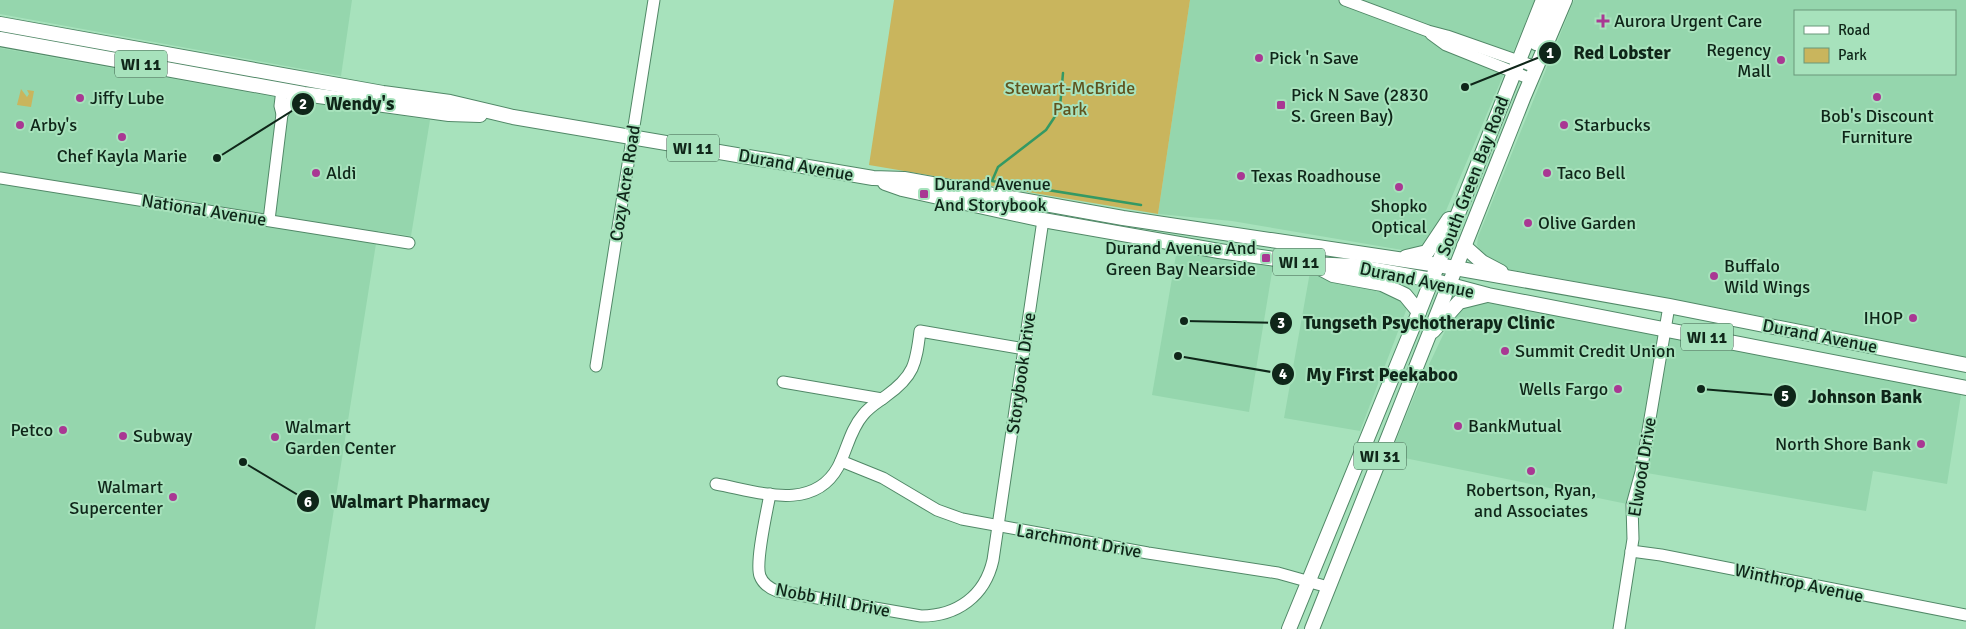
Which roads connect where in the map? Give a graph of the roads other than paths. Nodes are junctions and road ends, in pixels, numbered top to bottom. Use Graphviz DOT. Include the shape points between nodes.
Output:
graph roads {
  1 [pos="654,0"];
  2 [pos="1345,0"];
  3 [pos="1543,0"];
  4 [pos="1554,0"];
  5 [pos="1565,0"];
  6 [pos="0,24"];
  7 [pos="0,39"];
  8 [pos="1524,70"];
  9 [pos="330,83"];
  10 [pos="282,90"];
  11 [pos="304,94"];
  12 [pos="282,114"];
  13 [pos="513,117"];
  14 [pos="632,138"];
  15 [pos="0,178"];
  16 [pos="873,178"];
  17 [pos="1467,191"];
  18 [pos="269,220"];
  19 [pos="1043,220"];
  20 [pos="1184,226"];
  21 [pos="1230,232"];
  22 [pos="1166,242"];
  23 [pos="409,243"];
  24 [pos="1464,246"];
  25 [pos="1219,251"];
  26 [pos="1397,259"];
  27 [pos="1311,264"];
  28 [pos="1438,265"];
  29 [pos="1454,268"];
  30 [pos="1515,279"];
  31 [pos="1432,280"];
  32 [pos="1448,283"];
  33 [pos="1488,295"];
  34 [pos="1669,306"];
  35 [pos="1419,312"];
  36 [pos="1666,328"];
  37 [pos="1427,337"];
  38 [pos="1025,349"];
  39 [pos="1966,365"];
  40 [pos="596,366"];
  41 [pos="783,382"];
  42 [pos="1966,388"];
  43 [pos="882,399"];
  44 [pos="841,461"];
  45 [pos="716,484"];
  46 [pos="770,494"];
  47 [pos="998,526"];
  48 [pos="1631,551"];
  49 [pos="1308,581"];
  50 [pos="1328,587"];
  51 [pos="1966,615"];
  52 [pos="1289,629"];
  53 [pos="1312,629"];
  54 [pos="1619,629"];
  1 -- 14 [label="street, Cozy Acre Road"];
  2 -- 8 [label="street" via="1428,32 1447,36"];
  3 -- 8 [label="main road, South Green Bay Road / WI 31"];
  4 -- 8 [label="main road"];
  5 -- 8 [label="main road, South Green Bay Road / WI 31"];
  6 -- 9 [label="main road, Durand Avenue / WI 11"];
  7 -- 10 [label="main road, Durand Avenue / WI 11"];
  8 -- 17 [label="main road, South Green Bay Road / WI 31"];
  8 -- 24 [label="main road, South Green Bay Road / WI 31" via="1495,168"];
  9 -- 10 [label="main road" via="313,87 292,85"];
  9 -- 13 [label="main road, Durand Avenue / WI 11" via="450,102"];
  10 -- 11 [label="main road, Durand Avenue / WI 11"];
  10 -- 12 [label="street"];
  11 -- 12 [label="street" via="289,103"];
  11 -- 13 [label="main road, Durand Avenue / WI 11" via="449,114"];
  12 -- 18 [label="street"];
  13 -- 14 [label="main road, Durand Avenue / WI 11"];
  14 -- 16 [label="main road, Durand Avenue / WI 11"];
  14 -- 40 [label="street, Cozy Acre Road"];
  15 -- 18 [label="street, National Avenue"];
  16 -- 19 [label="main road, Durand Avenue / WI 11" via="902,189"];
  16 -- 20 [label="main road, Durand Avenue / WI 11" via="904,180"];
  17 -- 26 [label="main road" via="1427,252"];
  17 -- 28 [label="main road, South Green Bay Road / WI 31"];
  18 -- 23 [label="street, National Avenue"];
  19 -- 22 [label="main road, Durand Avenue / WI 11"];
  19 -- 38 [label="street, Storybook Drive"];
  20 -- 21 [label="main road, Durand Avenue / WI 11"];
  20 -- 22 [label="main road"];
  21 -- 25 [label="main road" via="1213,240 1213,246"];
  21 -- 26 [label="main road, Durand Avenue / WI 11"];
  22 -- 25 [label="main road, Durand Avenue / WI 11"];
  24 -- 29 [label="main road, South Green Bay Road / WI 31"];
  24 -- 30 [label="main road" via="1482,262"];
  25 -- 27 [label="main road, Durand Avenue / WI 11"];
  26 -- 28 [label="main road, Durand Avenue / WI 11"];
  27 -- 31 [label="main road, Durand Avenue / WI 11" via="1354,266"];
  27 -- 35 [label="main road" via="1333,275 1382,284 1405,295"];
  28 -- 29 [label="main road, Durand Avenue / WI 11"];
  28 -- 31 [label="main road, South Green Bay Road / WI 31"];
  29 -- 30 [label="main road, Durand Avenue / WI 11"];
  29 -- 32 [label="main road, South Green Bay Road / WI 31"];
  30 -- 34 [label="main road, Durand Avenue / WI 11"];
  31 -- 32 [label="main road, Durand Avenue / WI 11"];
  31 -- 35 [label="main road, South Green Bay Road / WI 31"];
  32 -- 33 [label="main road, Durand Avenue / WI 11"];
  32 -- 37 [label="main road, South Green Bay Road / WI 31"];
  33 -- 36 [label="main road, Durand Avenue / WI 11"];
  33 -- 37 [label="main road" via="1459,302"];
  34 -- 36 [label="street, Elwood Drive"];
  34 -- 39 [label="main road, Durand Avenue / WI 11"];
  35 -- 49 [label="main road, South Green Bay Road / WI 31"];
  36 -- 42 [label="main road, Durand Avenue / WI 11"];
  36 -- 48 [label="street, Elwood Drive" via="1641,472 1632,504"];
  37 -- 50 [label="main road, South Green Bay Road / WI 31"];
  38 -- 43 [label="street" via="920,331 911,373"];
  38 -- 47 [label="street, Storybook Drive"];
  41 -- 43 [label="street"];
  43 -- 44 [label="street" via="858,420"];
  44 -- 46 [label="street" via="827,481 812,492 793,496"];
  44 -- 47 [label="street, Larchmont Drive" via="883,478 937,510"];
  45 -- 46 [label="street"];
  46 -- 47 [label="street, Nobb Hill Drive" via="759,567 761,579 769,588 921,616 955,610 974,597 992,567"];
  47 -- 49 [label="street, Larchmont Drive" via="1278,573"];
  48 -- 51 [label="street, Winthrop Avenue"];
  48 -- 54 [label="street, Elwood Drive"];
  49 -- 50 [label="street, Larchmont Drive"];
  49 -- 52 [label="main road, South Green Bay Road / WI 31"];
  50 -- 53 [label="main road, South Green Bay Road / WI 31"];
}
